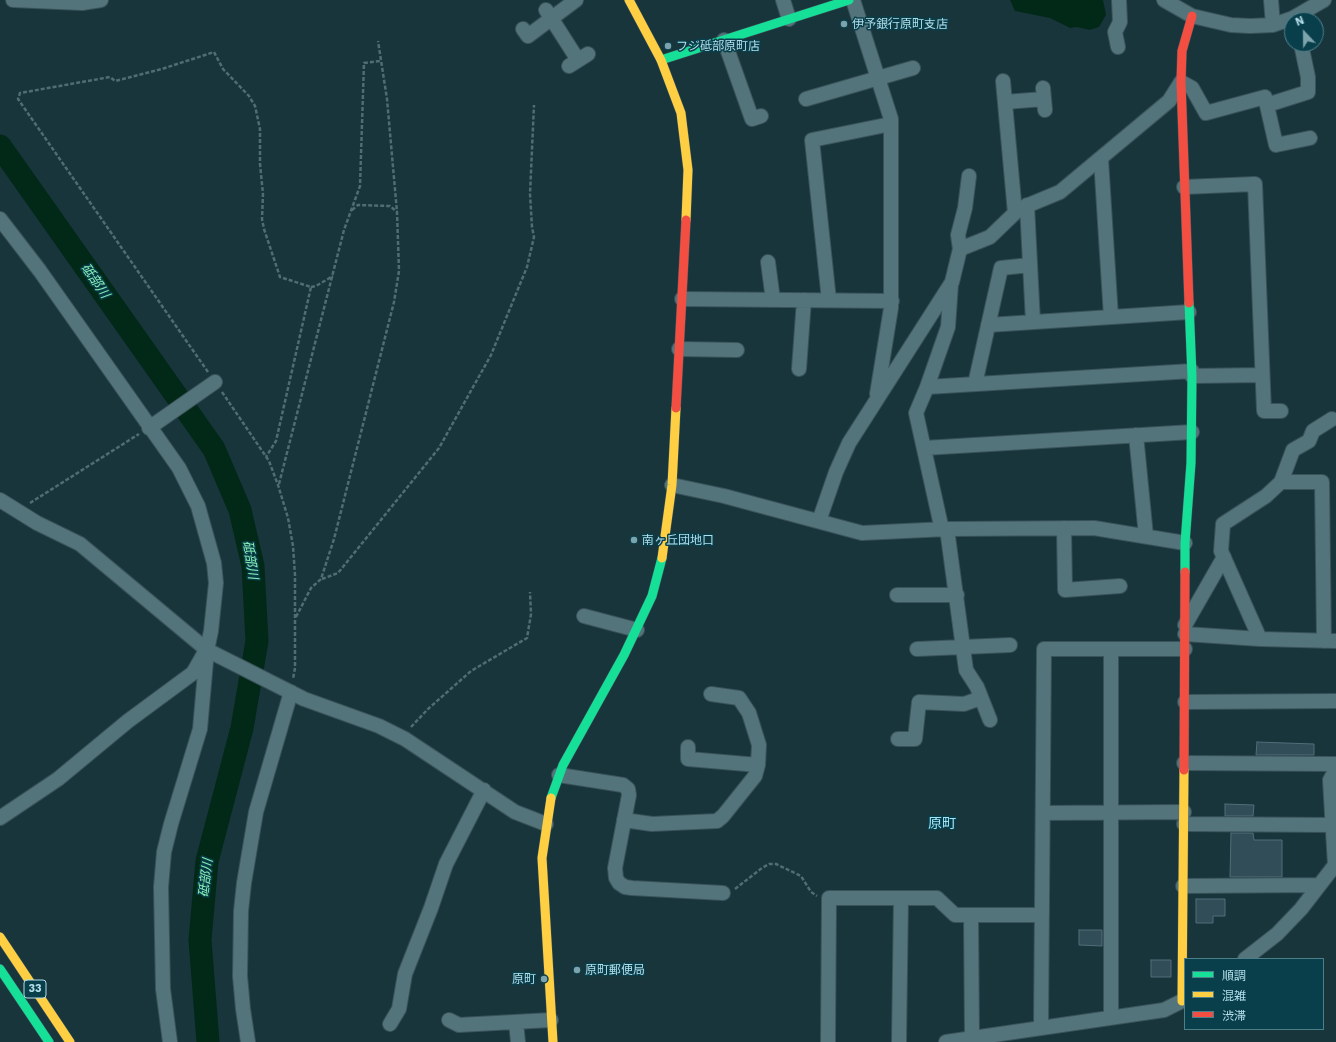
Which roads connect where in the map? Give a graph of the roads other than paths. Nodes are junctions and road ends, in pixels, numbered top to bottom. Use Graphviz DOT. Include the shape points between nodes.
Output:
graph roads {
  1 [pos="13,0"];
  2 [pos="101,0"];
  3 [pos="576,0"];
  4 [pos="629,0"];
  5 [pos="783,0"];
  6 [pos="849,0"];
  7 [pos="853,0"];
  8 [pos="1119,0"];
  9 [pos="1164,0"];
  10 [pos="1271,0"];
  11 [pos="1324,0"];
  12 [pos="71,1"];
  13 [pos="1304,12"];
  14 [pos="549,14"];
  15 [pos="1192,16"];
  16 [pos="789,19"];
  17 [pos="1284,22"];
  18 [pos="1273,25"];
  19 [pos="523,29"];
  20 [pos="724,40"];
  21 [pos="1118,47"];
  22 [pos="1303,52"];
  23 [pos="578,60"];
  24 [pos="661,60"];
  25 [pos="913,68"];
  26 [pos="878,78"];
  27 [pos="1003,80"];
  28 [pos="1181,82"];
  29 [pos="806,99"];
  30 [pos="1044,99"];
  31 [pos="1005,102"];
  32 [pos="1267,105"];
  33 [pos="761,116"];
  34 [pos="891,124"];
  35 [pos="1310,138"];
  36 [pos="1101,159"];
  37 [pos="969,176"];
  38 [pos="1184,187"];
  39 [pos="1027,205"];
  40 [pos="1015,213"];
  41 [pos="0,219"];
  42 [pos="960,249"];
  43 [pos="768,262"];
  44 [pos="1030,265"];
  45 [pos="952,282"];
  46 [pos="682,299"];
  47 [pos="773,300"];
  48 [pos="804,300"];
  49 [pos="829,300"];
  50 [pos="892,301"];
  51 [pos="1189,312"];
  52 [pos="1111,317"];
  53 [pos="1033,322"];
  54 [pos="988,325"];
  55 [pos="679,349"];
  56 [pos="737,350"];
  57 [pos="799,369"];
  58 [pos="1192,374"];
  59 [pos="1262,375"];
  60 [pos="213,384"];
  61 [pos="975,384"];
  62 [pos="927,386"];
  63 [pos="876,401"];
  64 [pos="1281,411"];
  65 [pos="1332,419"];
  66 [pos="152,426"];
  67 [pos="1192,432"];
  68 [pos="1136,435"];
  69 [pos="924,448"];
  70 [pos="1281,482"];
  71 [pos="672,485"];
  72 [pos="0,500"];
  73 [pos="819,521"];
  74 [pos="1064,528"];
  75 [pos="945,530"];
  76 [pos="1146,536"];
  77 [pos="1185,543"];
  78 [pos="1224,557"];
  79 [pos="1120,586"];
  80 [pos="897,595"];
  81 [pos="958,595"];
  82 [pos="584,616"];
  83 [pos="1185,629"];
  84 [pos="637,630"];
  85 [pos="1260,639"];
  86 [pos="1330,641"];
  87 [pos="1010,645"];
  88 [pos="962,647"];
  89 [pos="917,649"];
  90 [pos="1111,649"];
  91 [pos="1185,649"];
  92 [pos="211,652"];
  93 [pos="286,690"];
  94 [pos="711,694"];
  95 [pos="982,698"];
  96 [pos="1336,701"];
  97 [pos="1185,702"];
  98 [pos="990,720"];
  99 [pos="898,739"];
  100 [pos="688,747"];
  101 [pos="1184,764"];
  102 [pos="1336,764"];
  103 [pos="758,765"];
  104 [pos="1336,769"];
  105 [pos="559,776"];
  106 [pos="484,790"];
  107 [pos="1111,812"];
  108 [pos="1043,813"];
  109 [pos="0,818"];
  110 [pos="1184,818"];
  111 [pos="624,820"];
  112 [pos="546,824"];
  113 [pos="1332,825"];
  114 [pos="1319,885"];
  115 [pos="1183,886"];
  116 [pos="723,893"];
  117 [pos="901,898"];
  118 [pos="971,915"];
  119 [pos="1042,915"];
  120 [pos="0,937"];
  121 [pos="1246,958"];
  122 [pos="0,969"];
  123 [pos="1184,1001"];
  124 [pos="1111,1018"];
  125 [pos="449,1020"];
  126 [pos="551,1020"];
  127 [pos="516,1022"];
  128 [pos="390,1024"];
  129 [pos="1041,1027"];
  130 [pos="972,1038"];
  131 [pos="49,1042"];
  132 [pos="70,1042"];
  133 [pos="170,1042"];
  134 [pos="248,1042"];
  135 [pos="518,1042"];
  136 [pos="552,1042"];
  137 [pos="828,1042"];
  138 [pos="899,1042"];
  139 [pos="946,1042"];
  1 -- 12 [label="street"];
  2 -- 12 [label="street" via="82,3"];
  3 -- 14 [label="street"];
  4 -- 24 [label="main road"];
  5 -- 16 [label="street"];
  6 -- 16 [label="main road"];
  7 -- 26 [label="street"];
  8 -- 21 [label="street" via="1120,22 1114,32"];
  9 -- 15 [label="street"];
  10 -- 18 [label="street"];
  11 -- 13 [label="street"];
  14 -- 19 [label="street" via="528,36"];
  14 -- 23 [label="street"];
  15 -- 18 [label="street" via="1232,25"];
  15 -- 28 [label="main road" via="1182,51"];
  16 -- 20 [label="main road"];
  17 -- 18 [label="street"];
  20 -- 24 [label="main road"];
  20 -- 33 [label="street" via="752,119"];
  22 -- 32 [label="street" via="1308,92"];
  24 -- 46 [label="main road" via="681,114 686,142 688,196"];
  25 -- 26 [label="street"];
  26 -- 29 [label="street"];
  26 -- 34 [label="street"];
  27 -- 31 [label="street"];
  28 -- 32 [label="street" via="1192,88 1206,114 1265,97"];
  28 -- 36 [label="street" via="1169,102"];
  28 -- 38 [label="main road"];
  30 -- 31 [label="street"];
  31 -- 40 [label="street"];
  32 -- 35 [label="street" via="1276,145"];
  34 -- 49 [label="street" via="812,140"];
  34 -- 50 [label="street"];
  36 -- 39 [label="street" via="1060,192"];
  36 -- 52 [label="street"];
  37 -- 42 [label="street" via="958,235"];
  38 -- 51 [label="main road"];
  38 -- 59 [label="street" via="1256,184"];
  39 -- 40 [label="street"];
  39 -- 44 [label="street"];
  40 -- 42 [label="street" via="990,237"];
  41 -- 66 [label="street"];
  42 -- 45 [label="street"];
  43 -- 47 [label="street"];
  44 -- 53 [label="street"];
  44 -- 54 [label="street" via="1001,268"];
  45 -- 62 [label="street" via="948,326"];
  45 -- 63 [label="street"];
  46 -- 47 [label="street"];
  46 -- 55 [label="main road"];
  47 -- 48 [label="street"];
  48 -- 49 [label="street"];
  48 -- 57 [label="street"];
  49 -- 50 [label="street"];
  50 -- 63 [label="street"];
  51 -- 52 [label="street"];
  51 -- 58 [label="main road"];
  52 -- 53 [label="street"];
  53 -- 54 [label="street"];
  54 -- 61 [label="street"];
  55 -- 56 [label="street"];
  55 -- 71 [label="main road"];
  58 -- 59 [label="street"];
  58 -- 61 [label="street"];
  58 -- 67 [label="main road"];
  59 -- 64 [label="street" via="1264,411"];
  60 -- 66 [label="street"];
  61 -- 62 [label="street"];
  62 -- 69 [label="street" via="916,413"];
  63 -- 73 [label="street" via="849,443"];
  65 -- 70 [label="street" via="1313,431 1309,441 1293,450"];
  66 -- 92 [label="street" via="190,489 210,543 216,583"];
  67 -- 68 [label="street"];
  67 -- 77 [label="main road"];
  68 -- 69 [label="street"];
  68 -- 76 [label="street"];
  69 -- 75 [label="street"];
  70 -- 78 [label="street" via="1266,496 1223,524 1221,552"];
  70 -- 86 [label="street" via="1322,482"];
  71 -- 73 [label="street"];
  71 -- 84 [label="main road" via="660,570"];
  72 -- 92 [label="street" via="37,523 80,544"];
  73 -- 75 [label="street" via="862,533"];
  74 -- 75 [label="street"];
  74 -- 76 [label="street" via="1094,528"];
  74 -- 79 [label="street" via="1065,590"];
  75 -- 81 [label="street"];
  76 -- 77 [label="street"];
  77 -- 83 [label="main road"];
  78 -- 83 [label="street"];
  78 -- 85 [label="street"];
  80 -- 81 [label="street"];
  81 -- 88 [label="street"];
  82 -- 84 [label="street"];
  83 -- 85 [label="street"];
  83 -- 91 [label="main road"];
  84 -- 105 [label="main road"];
  85 -- 86 [label="street"];
  87 -- 88 [label="street"];
  88 -- 89 [label="street"];
  88 -- 95 [label="street" via="966,670"];
  90 -- 91 [label="street"];
  90 -- 107 [label="street"];
  90 -- 108 [label="street" via="1044,649"];
  91 -- 97 [label="main road"];
  92 -- 93 [label="street"];
  92 -- 109 [label="street" via="193,673 128,721 58,779"];
  92 -- 133 [label="street" via="200,729 171,824 161,880 163,989"];
  93 -- 106 [label="street" via="388,731"];
  93 -- 134 [label="street" via="256,812 244,883 240,976"];
  94 -- 103 [label="street" via="739,698 745,704 757,735 760,756"];
  95 -- 98 [label="street"];
  95 -- 99 [label="street" via="964,704 919,702 916,739"];
  96 -- 97 [label="street"];
  97 -- 101 [label="main road"];
  100 -- 103 [label="street" via="688,759"];
  101 -- 102 [label="street"];
  101 -- 110 [label="main road"];
  103 -- 111 [label="street" via="755,776 717,821 652,824"];
  104 -- 113 [label="street" via="1330,780"];
  105 -- 111 [label="street" via="623,785 628,789"];
  105 -- 112 [label="main road" via="552,793"];
  106 -- 112 [label="street" via="515,812"];
  106 -- 128 [label="street" via="446,864 407,968 399,1009"];
  107 -- 108 [label="street"];
  107 -- 110 [label="street"];
  107 -- 124 [label="street"];
  108 -- 119 [label="street"];
  110 -- 113 [label="street"];
  110 -- 115 [label="main road"];
  111 -- 116 [label="street" via="615,868 619,884 632,888"];
  112 -- 126 [label="main road" via="542,858"];
  113 -- 114 [label="street" via="1335,865"];
  114 -- 115 [label="street"];
  114 -- 121 [label="street" via="1302,909 1277,934"];
  115 -- 123 [label="main road"];
  117 -- 118 [label="street" via="937,898 955,915"];
  117 -- 137 [label="street" via="829,898"];
  117 -- 138 [label="street"];
  118 -- 119 [label="street"];
  118 -- 130 [label="street"];
  119 -- 129 [label="street"];
  120 -- 132 [label="main road, 33"];
  122 -- 131 [label="main road, 33"];
  123 -- 124 [label="street" via="1164,1010"];
  124 -- 129 [label="street"];
  125 -- 127 [label="street" via="459,1025"];
  126 -- 127 [label="street"];
  126 -- 136 [label="main road"];
  127 -- 135 [label="street"];
  129 -- 130 [label="street"];
  130 -- 139 [label="street"];
}
